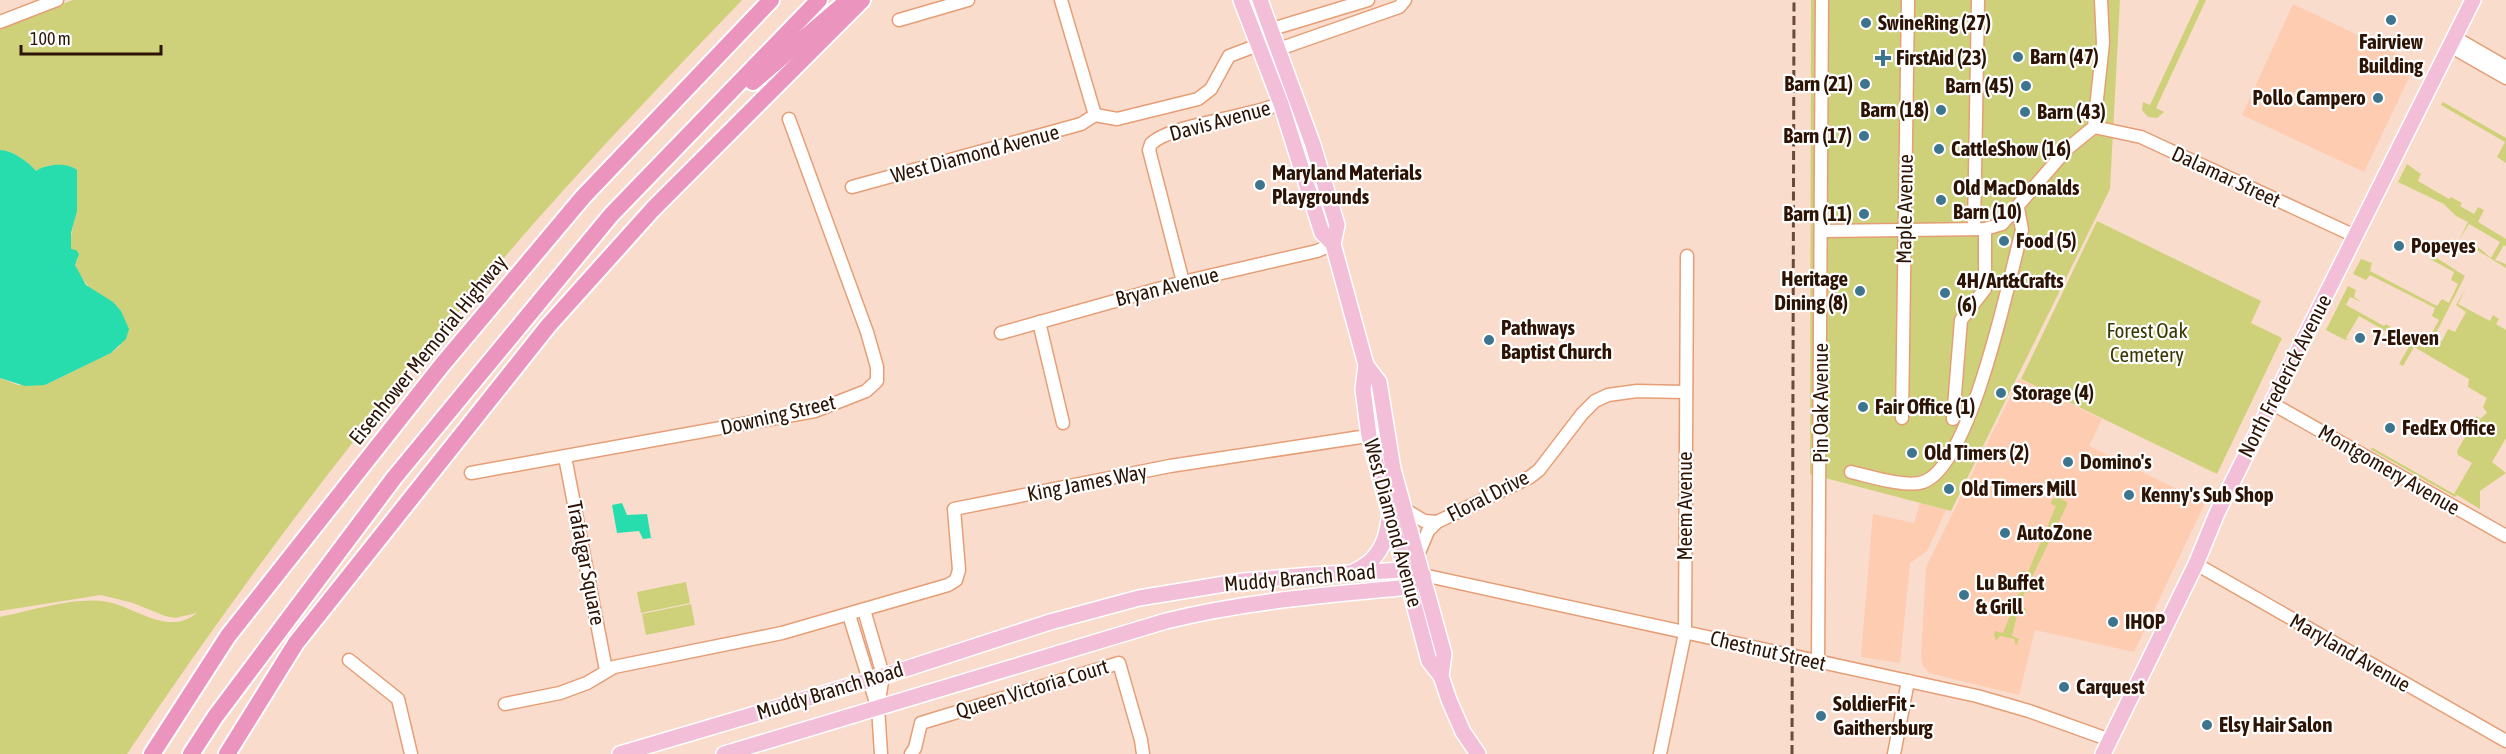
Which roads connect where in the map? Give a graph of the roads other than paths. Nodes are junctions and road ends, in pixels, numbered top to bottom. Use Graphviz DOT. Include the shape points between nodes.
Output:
graph roads {
  1 [pos="57,0"];
  2 [pos="761,0"];
  3 [pos="771,0"];
  4 [pos="819,0"];
  5 [pos="848,0"];
  6 [pos="862,0"];
  7 [pos="968,0"];
  8 [pos="1061,0"];
  9 [pos="1241,0"];
  10 [pos="1260,0"];
  11 [pos="1368,0"];
  12 [pos="1405,0"];
  13 [pos="1822,0"];
  14 [pos="1908,0"];
  15 [pos="1978,0"];
  16 [pos="2101,0"];
  17 [pos="2473,0"];
  18 [pos="899,20"];
  19 [pos="0,22"];
  20 [pos="1272,28"];
  21 [pos="735,38"];
  22 [pos="2452,41"];
  23 [pos="1258,45"];
  24 [pos="1279,49"];
  25 [pos="2506,67"];
  26 [pos="2506,78"];
  27 [pos="1296,96"];
  28 [pos="1281,104"];
  29 [pos="1095,115"];
  30 [pos="789,119"];
  31 [pos="2094,127"];
  32 [pos="675,149"];
  33 [pos="852,187"];
  34 [pos="2019,208"];
  35 [pos="1979,229"];
  36 [pos="1904,230"];
  37 [pos="1822,231"];
  38 [pos="2355,236"];
  39 [pos="1333,244"];
  40 [pos="1687,256"];
  41 [pos="1183,282"];
  42 [pos="1039,322"];
  43 [pos="1001,333"];
  44 [pos="1366,365"];
  45 [pos="1684,392"];
  46 [pos="2271,404"];
  47 [pos="1902,418"];
  48 [pos="1953,419"];
  49 [pos="1063,423"];
  50 [pos="1387,434"];
  51 [pos="1369,436"];
  52 [pos="565,457"];
  53 [pos="1851,472"];
  54 [pos="471,473"];
  55 [pos="1404,508"];
  56 [pos="1390,516"];
  57 [pos="1437,522"];
  58 [pos="2506,536"];
  59 [pos="1418,555"];
  60 [pos="2196,564"];
  61 [pos="1404,570"];
  62 [pos="1349,574"];
  63 [pos="1423,575"];
  64 [pos="1409,587"];
  65 [pos="864,610"];
  66 [pos="849,615"];
  67 [pos="1685,633"];
  68 [pos="349,660"];
  69 [pos="1818,663"];
  70 [pos="606,670"];
  71 [pos="1441,676"];
  72 [pos="875,677"];
  73 [pos="1908,681"];
  74 [pos="505,704"];
  75 [pos="878,707"];
  76 [pos="2110,740"];
  77 [pos="2506,741"];
  78 [pos="152,754"];
  79 [pos="191,754"];
  80 [pos="227,754"];
  81 [pos="411,754"];
  82 [pos="620,754"];
  83 [pos="724,754"];
  84 [pos="881,754"];
  85 [pos="911,754"];
  86 [pos="1143,754"];
  87 [pos="1478,754"];
  88 [pos="1660,754"];
  89 [pos="1894,754"];
  90 [pos="2103,754"];
  1 -- 19 [label="street"];
  2 -- 21 [label="highway"];
  3 -- 21 [label="highway, Eisenhower Memorial Highway"];
  4 -- 32 [label="highway"];
  5 -- 32 [label="highway"];
  6 -- 80 [label="highway" via="653,209 548,326 296,643"];
  7 -- 18 [label="street"];
  8 -- 29 [label="street"];
  9 -- 23 [label="main road, West Diamond Avenue"];
  10 -- 20 [label="main road, West Diamond Avenue"];
  11 -- 20 [label="street"];
  12 -- 24 [label="street" via="1399,7"];
  13 -- 37 [label="street, Pin Oak Avenue"];
  14 -- 36 [label="street, Maple Avenue"];
  15 -- 35 [label="street"];
  16 -- 31 [label="street" via="2103,43"];
  17 -- 22 [label="main road, North Frederick Avenue"];
  20 -- 23 [label="street"];
  20 -- 24 [label="main road, West Diamond Avenue"];
  21 -- 78 [label="highway, Eisenhower Memorial Highway" via="583,198 442,365 228,636"];
  22 -- 25 [label="street"];
  22 -- 26 [label="street"];
  22 -- 38 [label="main road, North Frederick Avenue"];
  23 -- 24 [label="street"];
  23 -- 28 [label="main road, West Diamond Avenue"];
  23 -- 29 [label="street, West Diamond Avenue" via="1229,56 1213,86 1198,99 1117,119"];
  24 -- 27 [label="main road, West Diamond Avenue"];
  27 -- 28 [label="street, Davis Avenue"];
  27 -- 39 [label="main road, West Diamond Avenue" via="1337,225"];
  28 -- 39 [label="main road, West Diamond Avenue" via="1322,233"];
  28 -- 41 [label="street, Davis Avenue" via="1155,139 1149,150"];
  29 -- 33 [label="street, West Diamond Avenue" via="1081,124"];
  30 -- 52 [label="street, Downing Street" via="867,332 877,381 866,391 815,411"];
  31 -- 34 [label="street" via="2067,149"];
  31 -- 38 [label="street, Dalamar Street" via="2141,137"];
  32 -- 79 [label="highway" via="611,215 394,478"];
  34 -- 35 [label="street" via="2002,224"];
  34 -- 53 [label="street" via="2022,231 1980,389 1952,454 1941,470 1922,483"];
  35 -- 36 [label="street"];
  35 -- 48 [label="street" via="1985,290 1961,320"];
  36 -- 37 [label="street"];
  36 -- 47 [label="street, Maple Avenue"];
  37 -- 69 [label="street, Pin Oak Avenue"];
  38 -- 46 [label="main road, North Frederick Avenue"];
  39 -- 41 [label="street, Bryan Avenue"];
  39 -- 44 [label="main road, West Diamond Avenue"];
  40 -- 45 [label="street, Meem Avenue"];
  41 -- 42 [label="street, Bryan Avenue"];
  42 -- 43 [label="street, Bryan Avenue"];
  42 -- 49 [label="street"];
  44 -- 50 [label="main road, West Diamond Avenue" via="1379,382"];
  44 -- 51 [label="main road, West Diamond Avenue" via="1363,389"];
  45 -- 57 [label="street, Floral Drive" via="1637,391 1595,401 1530,477"];
  45 -- 67 [label="street, Meem Avenue"];
  46 -- 58 [label="street, Montgomery Avenue"];
  46 -- 60 [label="main road, North Frederick Avenue"];
  50 -- 51 [label="street, King James Way"];
  50 -- 55 [label="main road, West Diamond Avenue"];
  51 -- 56 [label="main road, West Diamond Avenue"];
  51 -- 65 [label="street, King James Way" via="1170,466 954,509 959,570 956,579 948,585"];
  52 -- 54 [label="street, Downing Street"];
  52 -- 70 [label="street, Trafalgar Square"];
  55 -- 57 [label="street, Floral Drive" via="1424,521"];
  55 -- 59 [label="main road, West Diamond Avenue"];
  56 -- 61 [label="main road, West Diamond Avenue"];
  56 -- 62 [label="main road" via="1380,552"];
  57 -- 59 [label="street, Floral Drive" via="1428,531"];
  59 -- 63 [label="main road, West Diamond Avenue"];
  60 -- 76 [label="main road, North Frederick Avenue"];
  60 -- 77 [label="street, Maryland Avenue"];
  61 -- 62 [label="main road, Muddy Branch Road"];
  61 -- 63 [label="main road, Muddy Branch Road"];
  61 -- 64 [label="main road, West Diamond Avenue"];
  62 -- 72 [label="main road, Muddy Branch Road" via="1243,581 1148,596"];
  63 -- 64 [label="main road"];
  63 -- 67 [label="street, Chestnut Street"];
  63 -- 71 [label="main road, West Diamond Avenue" via="1444,654"];
  64 -- 71 [label="main road, West Diamond Avenue" via="1429,660"];
  64 -- 75 [label="main road, Muddy Branch Road" via="1206,611"];
  65 -- 66 [label="street, King James Way"];
  65 -- 72 [label="street"];
  66 -- 70 [label="street, King James Way" via="735,644"];
  66 -- 72 [label="street"];
  67 -- 69 [label="street, Chestnut Street"];
  67 -- 88 [label="street, Meem Avenue"];
  68 -- 81 [label="street" via="398,699"];
  69 -- 73 [label="street, Chestnut Street"];
  70 -- 74 [label="street, King James Way" via="569,690"];
  71 -- 87 [label="main road, West Diamond Avenue" via="1458,723"];
  72 -- 75 [label="street"];
  72 -- 82 [label="main road, Muddy Branch Road"];
  73 -- 76 [label="street, Chestnut Street" via="1997,701"];
  73 -- 89 [label="street"];
  75 -- 83 [label="main road, Muddy Branch Road"];
  75 -- 84 [label="street"];
  76 -- 90 [label="main road, North Frederick Avenue"];
  85 -- 86 [label="street, Queen Victoria Court" via="921,723 1119,663"];
}
